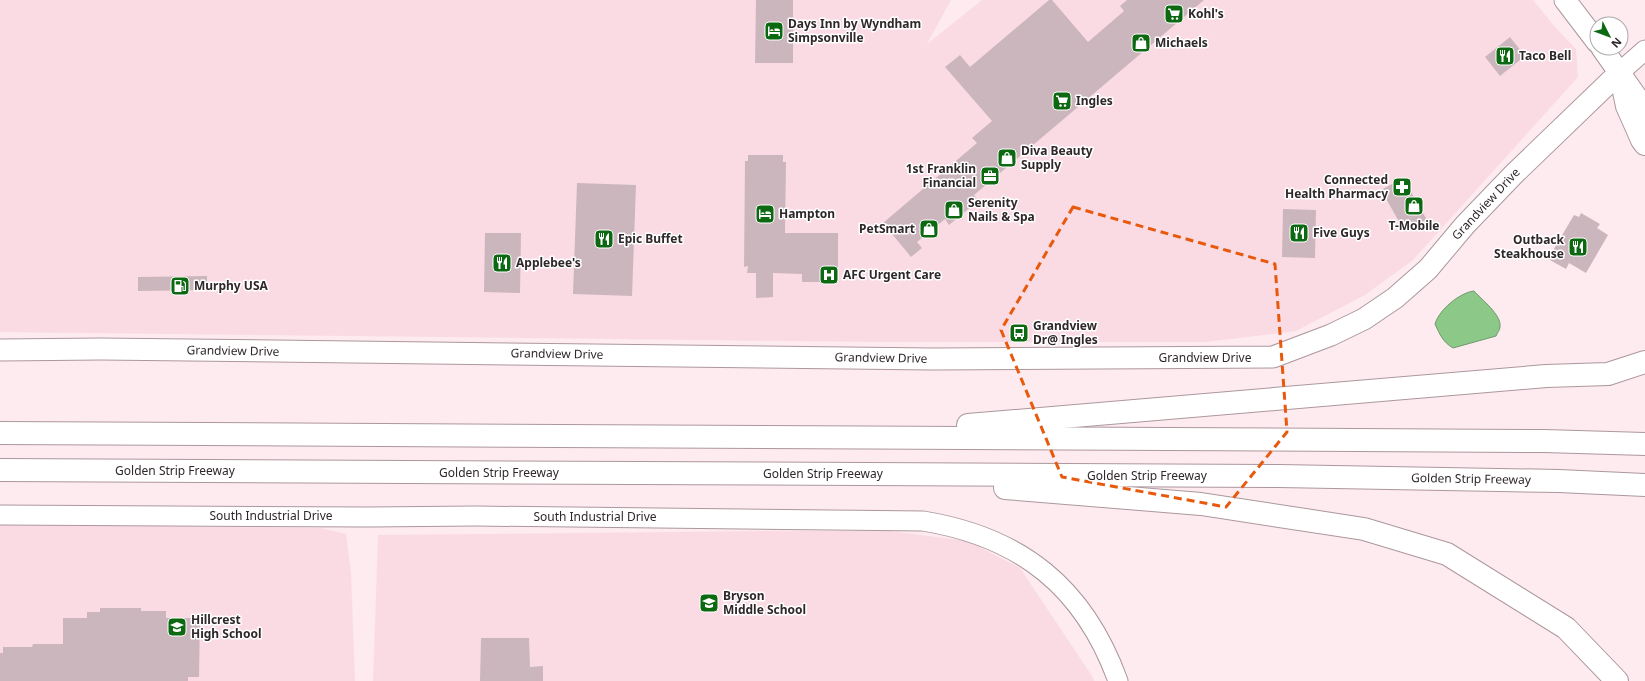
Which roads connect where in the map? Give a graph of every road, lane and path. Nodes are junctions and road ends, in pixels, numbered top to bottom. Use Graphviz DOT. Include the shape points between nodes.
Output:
graph roads {
  1 [pos="1565,0"];
  2 [pos="1589,32"];
  3 [pos="1645,50"];
  4 [pos="1608,56"];
  5 [pos="1620,72"];
  6 [pos="1645,109"];
  7 [pos="1645,144"];
  8 [pos="0,350"];
  9 [pos="1645,362"];
  10 [pos="0,433"];
  11 [pos="833,437"];
  12 [pos="1645,444"];
  13 [pos="0,470"];
  14 [pos="829,474"];
  15 [pos="1645,485"];
  16 [pos="0,515"];
  17 [pos="1118,681"];
  18 [pos="1617,681"];
  1 -- 2 [label="main road"];
  3 -- 5 [label="street, Grandview Drive"];
  4 -- 5 [label="main road"];
  5 -- 6 [label="main road"];
  5 -- 7 [label="highway" via="1627,106"];
  5 -- 8 [label="main road, Grandview Drive" via="1514,174 1465,225 1428,269 1395,298 1364,319 1274,357 932,359"];
  9 -- 11 [label="highway" via="1608,374 1546,376"];
  10 -- 11 [label="highway"];
  11 -- 12 [label="highway" via="1544,441"];
  13 -- 14 [label="highway, Golden Strip Freeway"];
  14 -- 15 [label="highway, Golden Strip Freeway" via="1279,476"];
  14 -- 18 [label="highway" via="1201,504 1364,529 1447,554 1566,628"];
  16 -- 17 [label="street, South Industrial Drive" via="483,516 924,521 984,536 1019,553 1049,575 1088,618 1099,636"];
}
